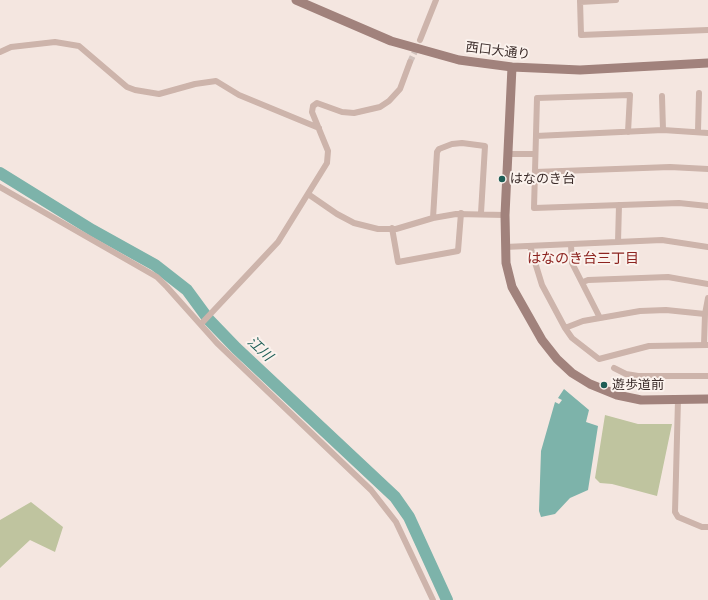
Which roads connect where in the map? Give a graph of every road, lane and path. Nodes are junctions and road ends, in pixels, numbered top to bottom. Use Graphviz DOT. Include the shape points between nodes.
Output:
graph roads {
  1 [pos="296,0"];
  2 [pos="436,0"];
  3 [pos="616,0"];
  4 [pos="580,1"];
  5 [pos="708,30"];
  6 [pos="420,40"];
  7 [pos="0,52"];
  8 [pos="410,62"];
  9 [pos="708,62"];
  10 [pos="512,68"];
  11 [pos="699,93"];
  12 [pos="662,96"];
  13 [pos="319,128"];
  14 [pos="663,130"];
  15 [pos="628,132"];
  16 [pos="698,132"];
  17 [pos="708,133"];
  18 [pos="536,136"];
  19 [pos="509,154"];
  20 [pos="535,154"];
  21 [pos="708,169"];
  22 [pos="535,172"];
  23 [pos="0,187"];
  24 [pos="308,194"];
  25 [pos="619,205"];
  26 [pos="708,206"];
  27 [pos="461,213"];
  28 [pos="481,213"];
  29 [pos="506,215"];
  30 [pos="433,218"];
  31 [pos="392,228"];
  32 [pos="618,242"];
  33 [pos="571,245"];
  34 [pos="530,246"];
  35 [pos="505,247"];
  36 [pos="708,247"];
  37 [pos="583,282"];
  38 [pos="708,284"];
  39 [pos="708,298"];
  40 [pos="705,314"];
  41 [pos="600,318"];
  42 [pos="201,324"];
  43 [pos="565,328"];
  44 [pos="706,345"];
  45 [pos="614,368"];
  46 [pos="708,376"];
  47 [pos="708,399"];
  48 [pos="678,400"];
  49 [pos="708,527"];
  50 [pos="433,600"];
  1 -- 10 [label="street, 西口大通り" via="391,41 458,60"];
  2 -- 6 [label="street"];
  3 -- 4 [label="street"];
  4 -- 5 [label="street" via="580,35"];
  7 -- 13 [label="street" via="11,47 55,42 79,46 127,87 135,90 159,94 216,81 239,95"];
  8 -- 13 [label="street" via="400,89 380,108 342,112 317,103 313,106 312,112"];
  9 -- 10 [label="street, 西口大通り" via="580,70"];
  10 -- 19 [label="street"];
  11 -- 16 [label="street"];
  12 -- 14 [label="street"];
  13 -- 24 [label="street" via="328,151 327,163"];
  14 -- 15 [label="street"];
  14 -- 16 [label="street"];
  15 -- 18 [label="street"];
  15 -- 18 [label="street" via="630,95 537,98"];
  16 -- 17 [label="street"];
  18 -- 20 [label="street"];
  19 -- 20 [label="street"];
  19 -- 29 [label="street"];
  20 -- 22 [label="street"];
  21 -- 22 [label="street" via="670,167"];
  22 -- 25 [label="street" via="534,208"];
  23 -- 42 [label="street" via="157,277"];
  24 -- 31 [label="street" via="354,223 378,229"];
  24 -- 42 [label="street" via="278,242"];
  25 -- 26 [label="street" via="679,203"];
  25 -- 32 [label="street"];
  27 -- 28 [label="street"];
  27 -- 30 [label="street"];
  27 -- 31 [label="street" via="458,251 398,262"];
  28 -- 29 [label="street"];
  28 -- 30 [label="street" via="485,146 462,142 439,149 437,152"];
  29 -- 35 [label="street"];
  30 -- 31 [label="street"];
  32 -- 33 [label="street"];
  32 -- 36 [label="street" via="662,240"];
  33 -- 34 [label="street"];
  33 -- 37 [label="street" via="572,263"];
  34 -- 35 [label="street"];
  34 -- 43 [label="street" via="542,285"];
  35 -- 48 [label="street" via="512,287 542,340 572,373 595,387 624,397 641,400"];
  37 -- 38 [label="street" via="668,277"];
  37 -- 41 [label="street"];
  39 -- 40 [label="street"];
  40 -- 41 [label="street" via="653,311"];
  40 -- 44 [label="street"];
  41 -- 43 [label="street"];
  42 -- 50 [label="street" via="217,343 371,490 396,522"];
  43 -- 44 [label="street" via="572,338 599,358 649,346"];
  45 -- 46 [label="street" via="638,376"];
  47 -- 48 [label="street"];
  48 -- 49 [label="street" via="676,514 702,527"];
}
